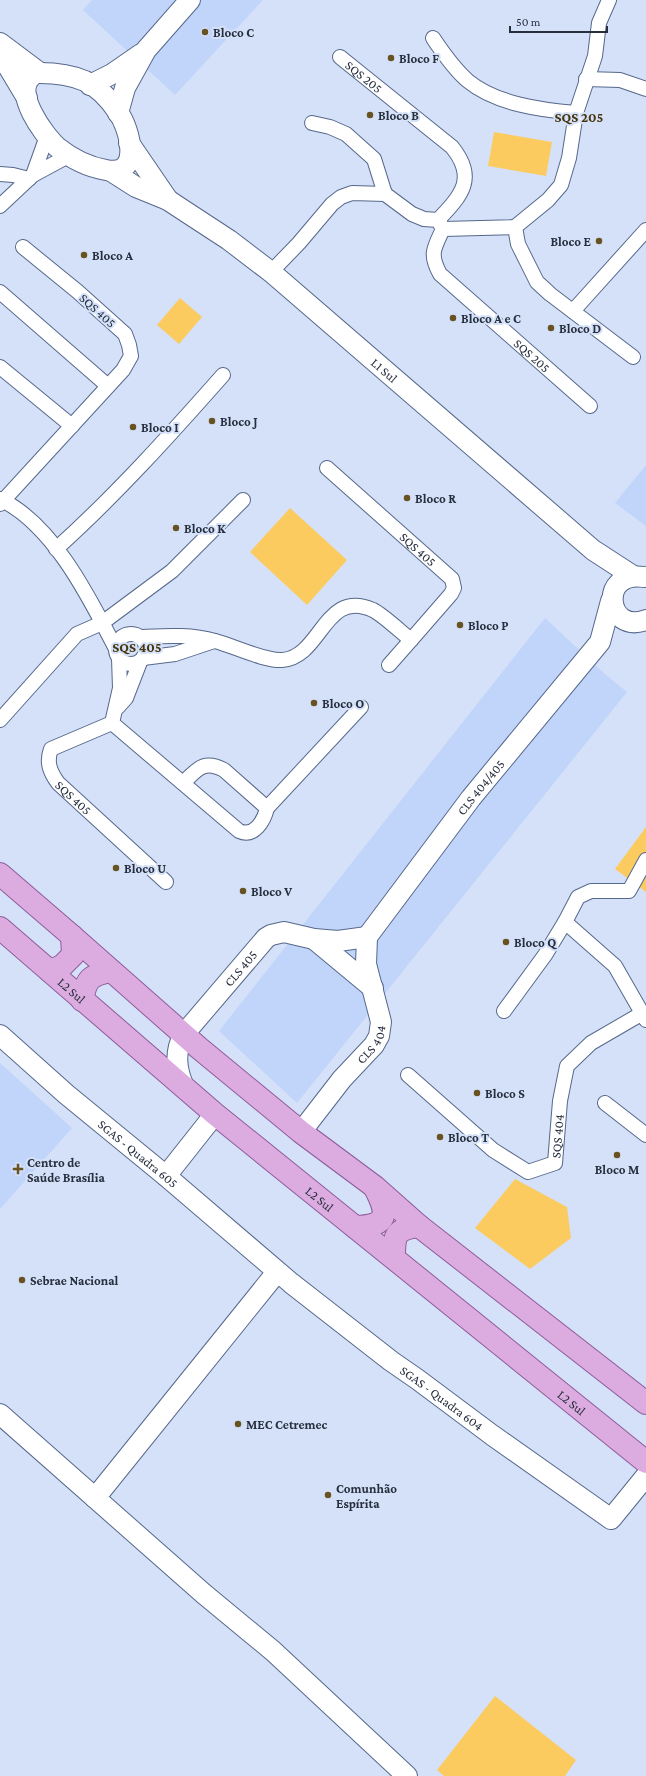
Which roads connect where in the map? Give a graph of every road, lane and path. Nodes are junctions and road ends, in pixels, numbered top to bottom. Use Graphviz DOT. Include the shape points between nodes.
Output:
graph roads {
  1 [pos="190,0"];
  2 [pos="609,0"];
  3 [pos="433,38"];
  4 [pos="0,44"];
  5 [pos="146,50"];
  6 [pos="0,53"];
  7 [pos="340,57"];
  8 [pos="40,73"];
  9 [pos="586,79"];
  10 [pos="90,85"];
  11 [pos="646,88"];
  12 [pos="27,98"];
  13 [pos="118,113"];
  14 [pos="576,113"];
  15 [pos="312,123"];
  16 [pos="47,136"];
  17 [pos="129,143"];
  18 [pos="70,155"];
  19 [pos="111,171"];
  20 [pos="0,174"];
  21 [pos="31,177"];
  22 [pos="0,180"];
  23 [pos="12,194"];
  24 [pos="385,194"];
  25 [pos="168,200"];
  26 [pos="0,206"];
  27 [pos="440,225"];
  28 [pos="515,226"];
  29 [pos="646,230"];
  30 [pos="23,247"];
  31 [pos="271,272"];
  32 [pos="0,292"];
  33 [pos="573,311"];
  34 [pos="633,357"];
  35 [pos="0,367"];
  36 [pos="223,375"];
  37 [pos="108,386"];
  38 [pos="590,406"];
  39 [pos="72,426"];
  40 [pos="327,468"];
  41 [pos="244,500"];
  42 [pos="1,501"];
  43 [pos="56,549"];
  44 [pos="593,550"];
  45 [pos="640,577"];
  46 [pos="613,595"];
  47 [pos="106,620"];
  48 [pos="642,622"];
  49 [pos="135,636"];
  50 [pos="411,640"];
  51 [pos="214,641"];
  52 [pos="600,642"];
  53 [pos="117,654"];
  54 [pos="141,660"];
  55 [pos="389,665"];
  56 [pos="361,707"];
  57 [pos="113,717"];
  58 [pos="0,720"];
  59 [pos="183,782"];
  60 [pos="266,808"];
  61 [pos="646,860"];
  62 [pos="0,874"];
  63 [pos="166,882"];
  64 [pos="565,922"];
  65 [pos="0,928"];
  66 [pos="72,936"];
  67 [pos="366,937"];
  68 [pos="314,939"];
  69 [pos="50,971"];
  70 [pos="111,971"];
  71 [pos="373,988"];
  72 [pos="82,1000"];
  73 [pos="504,1010"];
  74 [pos="644,1017"];
  75 [pos="0,1034"];
  76 [pos="184,1034"];
  77 [pos="408,1075"];
  78 [pos="184,1087"];
  79 [pos="605,1103"];
  80 [pos="215,1114"];
  81 [pos="301,1132"];
  82 [pos="646,1135"];
  83 [pos="166,1176"];
  84 [pos="375,1187"];
  85 [pos="419,1226"];
  86 [pos="355,1227"];
  87 [pos="394,1258"];
  88 [pos="277,1272"];
  89 [pos="646,1403"];
  90 [pos="0,1414"];
  91 [pos="646,1462"];
  92 [pos="646,1476"];
  93 [pos="95,1498"];
  94 [pos="407,1776"];
  1 -- 5 [label="street"];
  2 -- 9 [label="street" via="599,23 595,56"];
  3 -- 14 [label="street" via="468,81 490,95 539,110"];
  4 -- 8 [label="street"];
  5 -- 10 [label="street" via="112,74"];
  5 -- 13 [label="street" via="125,88"];
  6 -- 12 [label="street"];
  7 -- 27 [label="street, SQS 205" via="452,147 461,158 465,170 464,184"];
  8 -- 10 [label="street" via="67,76"];
  8 -- 12 [label="street" via="32,76 26,85"];
  9 -- 11 [label="street" via="620,80"];
  9 -- 14 [label="street"];
  10 -- 13 [label="street" via="102,94"];
  12 -- 16 [label="street" via="37,122"];
  13 -- 17 [label="street" via="126,128"];
  14 -- 28 [label="street" via="569,158 561,185 548,200"];
  15 -- 24 [label="street" via="346,134 374,159"];
  16 -- 18 [label="street"];
  16 -- 21 [label="street"];
  17 -- 19 [label="street" via="130,160 127,166"];
  17 -- 25 [label="street, L1 Sul"];
  18 -- 19 [label="street" via="92,167"];
  18 -- 21 [label="street"];
  19 -- 25 [label="street, L1 Sul" via="136,187"];
  20 -- 21 [label="street"];
  21 -- 23 [label="street"];
  22 -- 23 [label="street"];
  23 -- 26 [label="street"];
  24 -- 27 [label="street" via="412,214"];
  24 -- 31 [label="street" via="352,193 341,197"];
  25 -- 31 [label="street, L1 Sul" via="229,240"];
  27 -- 28 [label="street"];
  27 -- 38 [label="street, SQS 205" via="433,262 440,274"];
  28 -- 33 [label="street" via="518,244 537,282"];
  29 -- 33 [label="street"];
  30 -- 37 [label="street, SQS 405" via="125,334 131,356 123,370"];
  31 -- 44 [label="street, L1 Sul"];
  32 -- 37 [label="street"];
  33 -- 34 [label="street"];
  35 -- 39 [label="street"];
  36 -- 43 [label="street" via="106,503"];
  37 -- 39 [label="street, SQS 405"];
  39 -- 42 [label="street, SQS 405"];
  40 -- 50 [label="street, SQS 405" via="452,579 452,594"];
  41 -- 47 [label="street" via="172,571"];
  42 -- 43 [label="street, SQS 405" via="31,521"];
  43 -- 47 [label="street, SQS 405"];
  44 -- 45 [label="street, L1 Sul"];
  44 -- 46 [label="street, L1 Sul"];
  45 -- 46 [label="street" via="622,580"];
  46 -- 48 [label="street, L1 Sul" via="616,613 625,621"];
  46 -- 52 [label="street, CLS 404/405"];
  47 -- 49 [label="street, SQS 405"];
  47 -- 53 [label="street, SQS 405"];
  47 -- 58 [label="street" via="77,634"];
  48 -- 52 [label="street, CLS 404/405"];
  49 -- 51 [label="street" via="191,636"];
  49 -- 53 [label="street" via="126,635 119,640"];
  49 -- 54 [label="street" via="145,644 145,654"];
  50 -- 51 [label="street" via="373,610 358,606 339,610 332,615 311,644 291,658 269,658"];
  50 -- 55 [label="street, SQS 405"];
  51 -- 54 [label="street" via="175,654"];
  52 -- 67 [label="street, CLS 404/405" via="471,798"];
  53 -- 54 [label="street" via="126,664"];
  53 -- 57 [label="street, SQS 405" via="120,688"];
  54 -- 57 [label="street, SQS 405" via="126,698"];
  56 -- 60 [label="street"];
  57 -- 59 [label="street"];
  57 -- 63 [label="street, SQS 405" via="51,749 49,767 58,783"];
  59 -- 60 [label="street" via="202,766 216,766 224,770"];
  59 -- 60 [label="street" via="244,834 252,832 263,821"];
  61 -- 64 [label="street" via="629,891 591,891 578,897"];
  62 -- 66 [label="main road"];
  64 -- 73 [label="street" via="545,955"];
  64 -- 74 [label="street, SQS 404" via="615,966"];
  65 -- 69 [label="main road, L2 Sul"];
  66 -- 69 [label="main road" via="73,955 62,966"];
  66 -- 70 [label="main road"];
  67 -- 68 [label="street, CLS 405" via="338,941"];
  67 -- 71 [label="street, CLS 404" via="366,964"];
  68 -- 71 [label="street"];
  68 -- 76 [label="street, CLS 405" via="284,932 266,938"];
  69 -- 72 [label="main road, L2 Sul"];
  70 -- 72 [label="main road" via="94,975 89,979 84,987"];
  70 -- 76 [label="main road"];
  71 -- 81 [label="street, CLS 404" via="381,1022 379,1036"];
  72 -- 78 [label="main road, L2 Sul"];
  74 -- 77 [label="street, SQS 404" via="591,1043 567,1066 560,1101 555,1163 528,1172 493,1150"];
  75 -- 83 [label="street, SGAS - Quadra 605" via="82,1108"];
  76 -- 78 [label="street, CLS 405" via="177,1060"];
  76 -- 81 [label="main road"];
  78 -- 80 [label="main road, L2 Sul"];
  79 -- 82 [label="street"];
  80 -- 83 [label="street"];
  80 -- 86 [label="main road, L2 Sul"];
  81 -- 84 [label="main road"];
  83 -- 88 [label="street, SGAS - Quadra 605"];
  84 -- 85 [label="main road"];
  84 -- 86 [label="main road" via="382,1201 383,1216 373,1226"];
  85 -- 87 [label="main road" via="401,1229 397,1234 394,1240"];
  85 -- 89 [label="main road"];
  86 -- 87 [label="main road, L2 Sul"];
  87 -- 91 [label="main road, L2 Sul"];
  88 -- 92 [label="street, SGAS - Quadra 604" via="391,1361 611,1519"];
  88 -- 93 [label="street"];
  90 -- 93 [label="street"];
  93 -- 94 [label="street" via="273,1651"];
}
